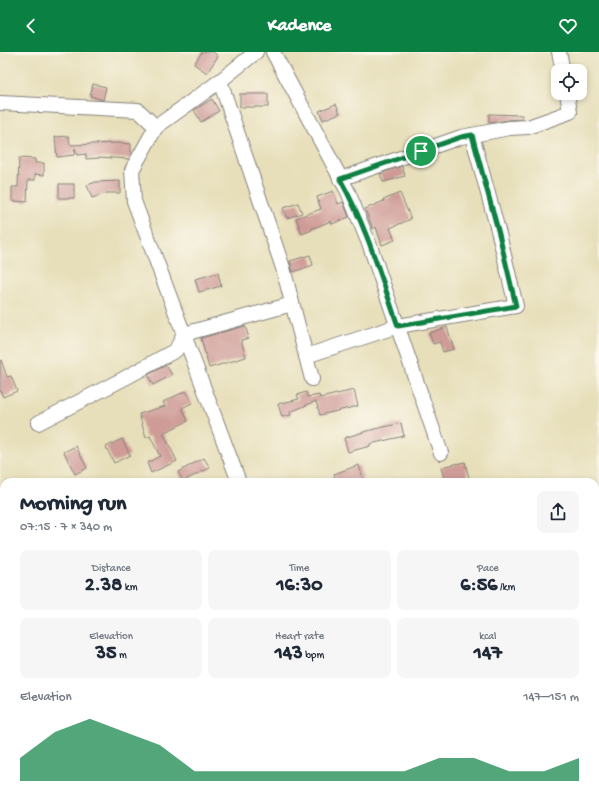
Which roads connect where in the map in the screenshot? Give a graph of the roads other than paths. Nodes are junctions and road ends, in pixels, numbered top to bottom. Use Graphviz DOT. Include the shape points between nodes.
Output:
graph roads {
  1 [pos="256,52"];
  2 [pos="273,52"];
  3 [pos="560,52"];
  4 [pos="562,64"];
  5 [pos="220,81"];
  6 [pos="567,100"];
  7 [pos="0,103"];
  8 [pos="156,127"];
  9 [pos="472,135"];
  10 [pos="340,179"];
  11 [pos="292,304"];
  12 [pos="398,326"];
  13 [pos="184,334"];
  14 [pos="306,356"];
  15 [pos="312,379"];
  16 [pos="38,423"];
  17 [pos="441,453"];
  18 [pos="238,478"];
  1 -- 5 [label="street"];
  2 -- 10 [label="street"];
  3 -- 4 [label="street"];
  5 -- 8 [label="street"];
  5 -- 11 [label="street" via="283,268"];
  6 -- 9 [label="street" via="570,112 528,127"];
  7 -- 8 [label="street" via="138,110"];
  8 -- 13 [label="street" via="132,170 134,201"];
  9 -- 10 [label="street"];
  9 -- 12 [label="street" via="516,306"];
  10 -- 12 [label="street" via="370,246"];
  11 -- 13 [label="street"];
  11 -- 14 [label="street"];
  12 -- 14 [label="street"];
  12 -- 17 [label="street"];
  13 -- 16 [label="street" via="176,350"];
  13 -- 18 [label="street"];
  14 -- 15 [label="street"];
}
